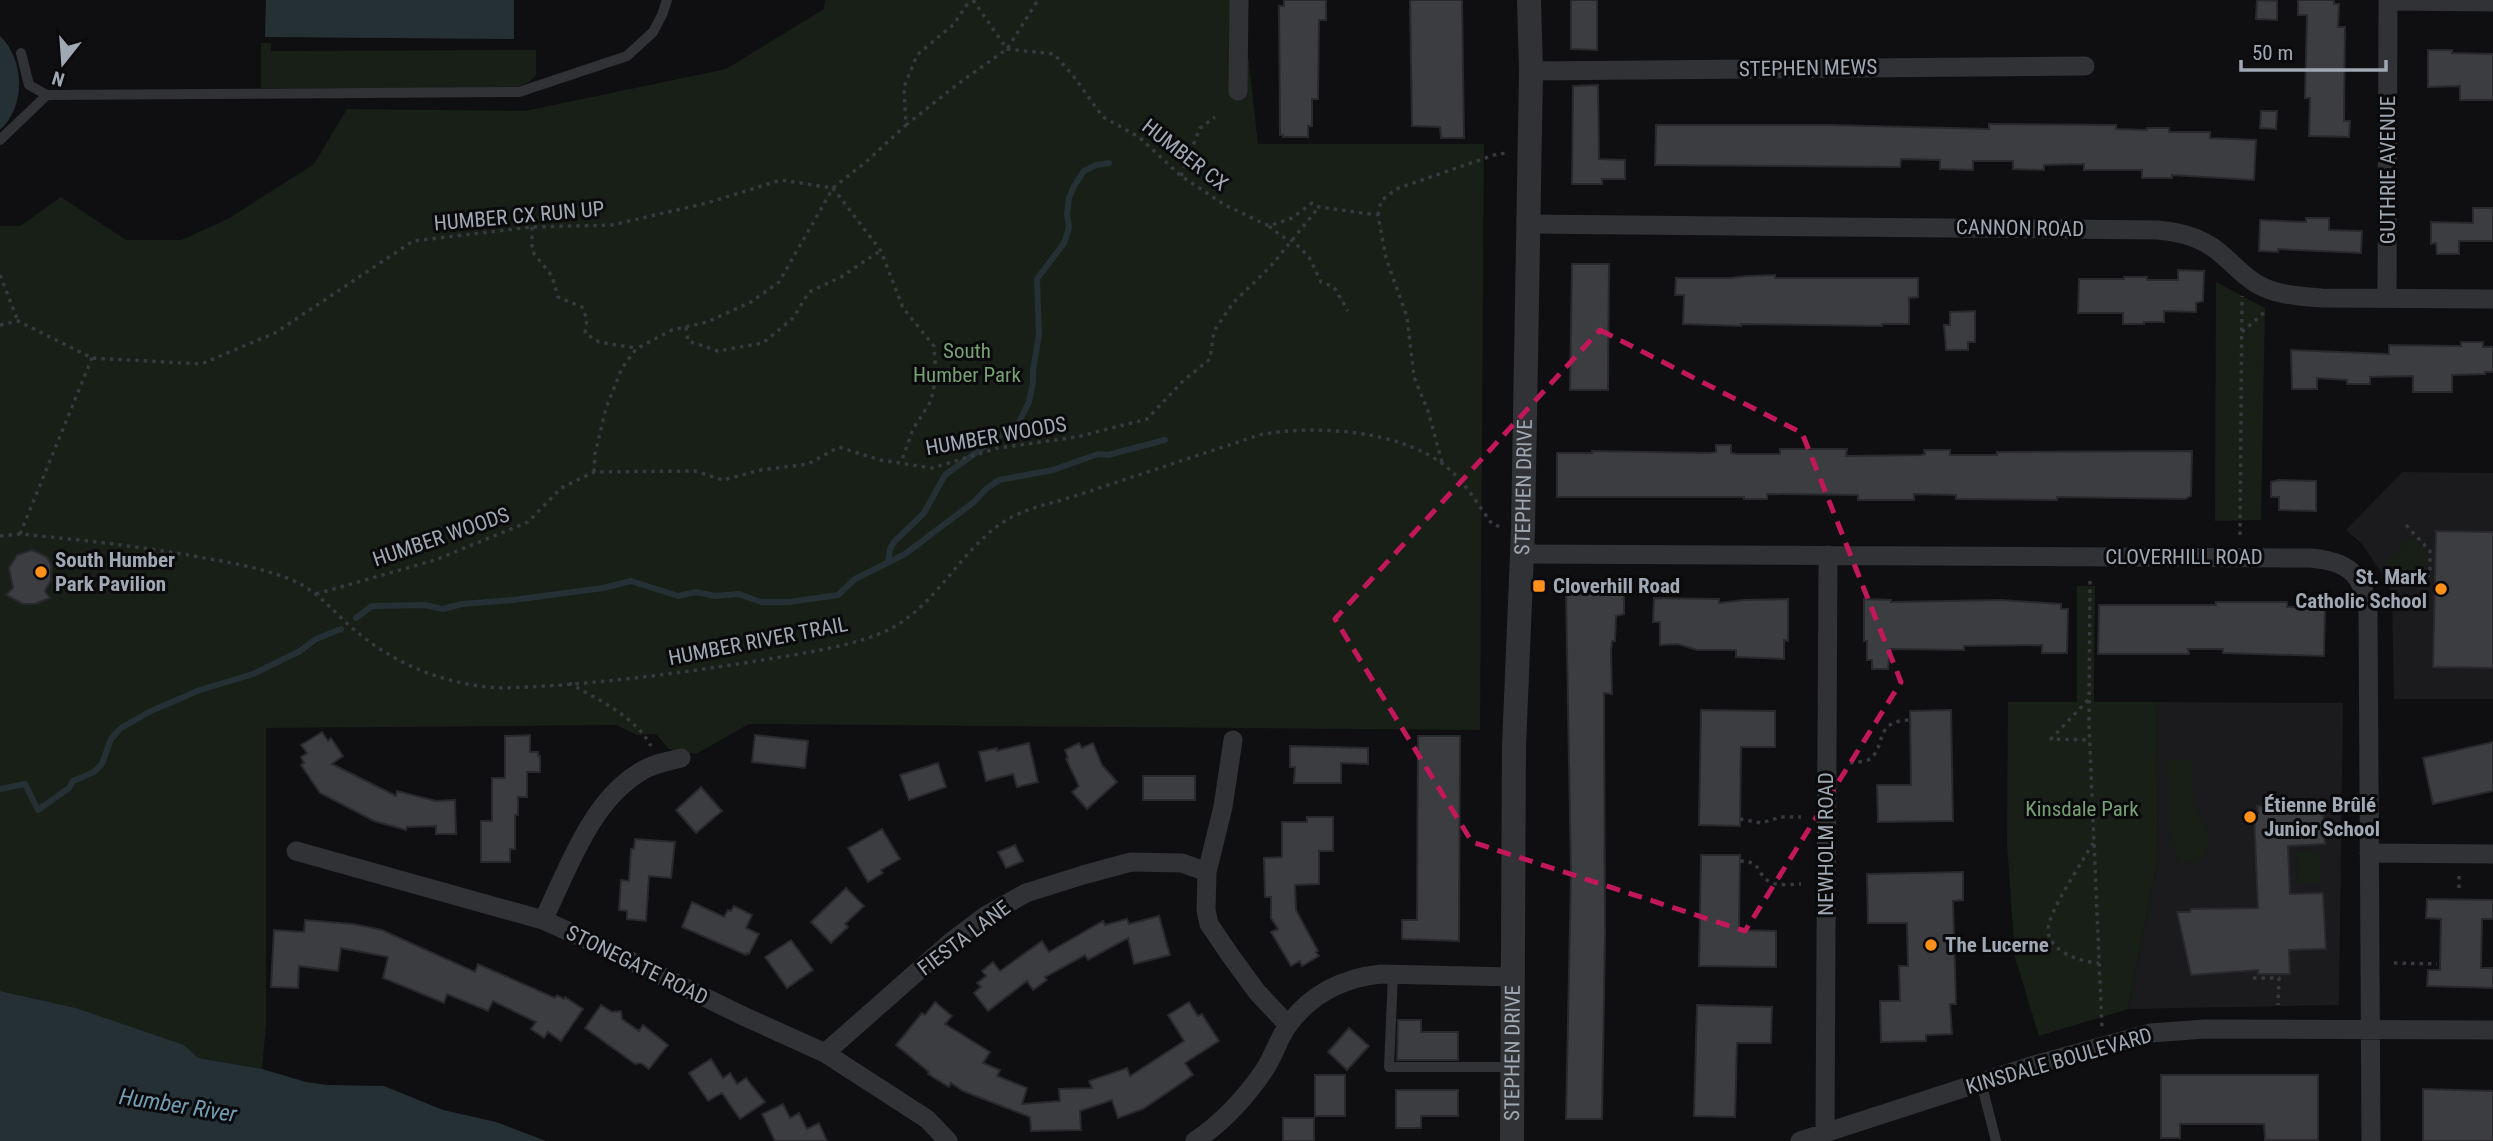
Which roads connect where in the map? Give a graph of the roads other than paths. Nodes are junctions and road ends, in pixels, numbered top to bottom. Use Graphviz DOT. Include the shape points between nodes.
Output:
graph roads {
  1 [pos="667,0"];
  2 [pos="1239,0"];
  3 [pos="1529,0"];
  4 [pos="2388,0"];
  5 [pos="2493,2"];
  6 [pos="21,53"];
  7 [pos="2085,66"];
  8 [pos="1531,71"];
  9 [pos="1238,91"];
  10 [pos="47,95"];
  11 [pos="0,140"];
  12 [pos="1528,224"];
  13 [pos="2387,298"];
  14 [pos="2493,299"];
  15 [pos="1522,554"];
  16 [pos="1828,555"];
  17 [pos="1233,740"];
  18 [pos="681,758"];
  19 [pos="296,851"];
  20 [pos="2369,853"];
  21 [pos="2493,854"];
  22 [pos="1207,873"];
  23 [pos="543,920"];
  24 [pos="1393,975"];
  25 [pos="1513,977"];
  26 [pos="1288,1025"];
  27 [pos="2370,1029"];
  28 [pos="2493,1030"];
  29 [pos="825,1053"];
  30 [pos="1513,1067"];
  31 [pos="1981,1082"];
  32 [pos="1825,1132"];
  33 [pos="948,1141"];
  34 [pos="1195,1141"];
  35 [pos="1513,1141"];
  36 [pos="1800,1141"];
  37 [pos="1996,1141"];
  38 [pos="2371,1141"];
  1 -- 10 [label="lane" via="653,32 627,56 519,93"];
  2 -- 9 [label="street"];
  3 -- 8 [label="street, STEPHEN DRIVE"];
  4 -- 5 [label="street"];
  4 -- 13 [label="street, GUTHRIE AVENUE"];
  6 -- 10 [label="lane" via="29,85"];
  7 -- 8 [label="street, STEPHEN MEWS"];
  8 -- 12 [label="street, STEPHEN DRIVE"];
  10 -- 11 [label="lane"];
  12 -- 13 [label="street, CANNON ROAD" via="2158,230 2197,237 2255,283 2278,293"];
  12 -- 15 [label="street, STEPHEN DRIVE"];
  13 -- 14 [label="street, CANNON ROAD"];
  15 -- 16 [label="street, CLOVERHILL ROAD"];
  15 -- 25 [label="street, STEPHEN DRIVE" via="1514,746"];
  16 -- 20 [label="street, CLOVERHILL ROAD" via="2298,557 2338,562 2357,575 2368,612"];
  16 -- 32 [label="street, NEWHOLM ROAD"];
  17 -- 22 [label="street"];
  18 -- 23 [label="street" via="641,771 600,811"];
  19 -- 23 [label="street, STONEGATE ROAD"];
  20 -- 21 [label="street"];
  20 -- 27 [label="street, CLOVERHILL ROAD"];
  22 -- 26 [label="street" via="1209,924"];
  22 -- 29 [label="street, FIESTA LANE" via="1182,863 1131,862 1026,894 952,941"];
  23 -- 29 [label="street, STONEGATE ROAD"];
  24 -- 25 [label="street"];
  24 -- 26 [label="street" via="1360,976 1327,988"];
  24 -- 30 [label="lane" via="1389,1067"];
  25 -- 30 [label="street, STEPHEN DRIVE"];
  26 -- 34 [label="street" via="1250,1090"];
  27 -- 28 [label="street, KINSDALE BOULEVARD"];
  27 -- 31 [label="street, KINSDALE BOULEVARD" via="2151,1033"];
  27 -- 38 [label="street, CLOVERHILL ROAD"];
  29 -- 33 [label="street, STONEGATE ROAD" via="927,1119"];
  30 -- 35 [label="street, STEPHEN DRIVE"];
  31 -- 32 [label="street, KINSDALE BOULEVARD"];
  31 -- 37 [label="lane"];
  32 -- 36 [label="street, KINSDALE BOULEVARD"];
}
